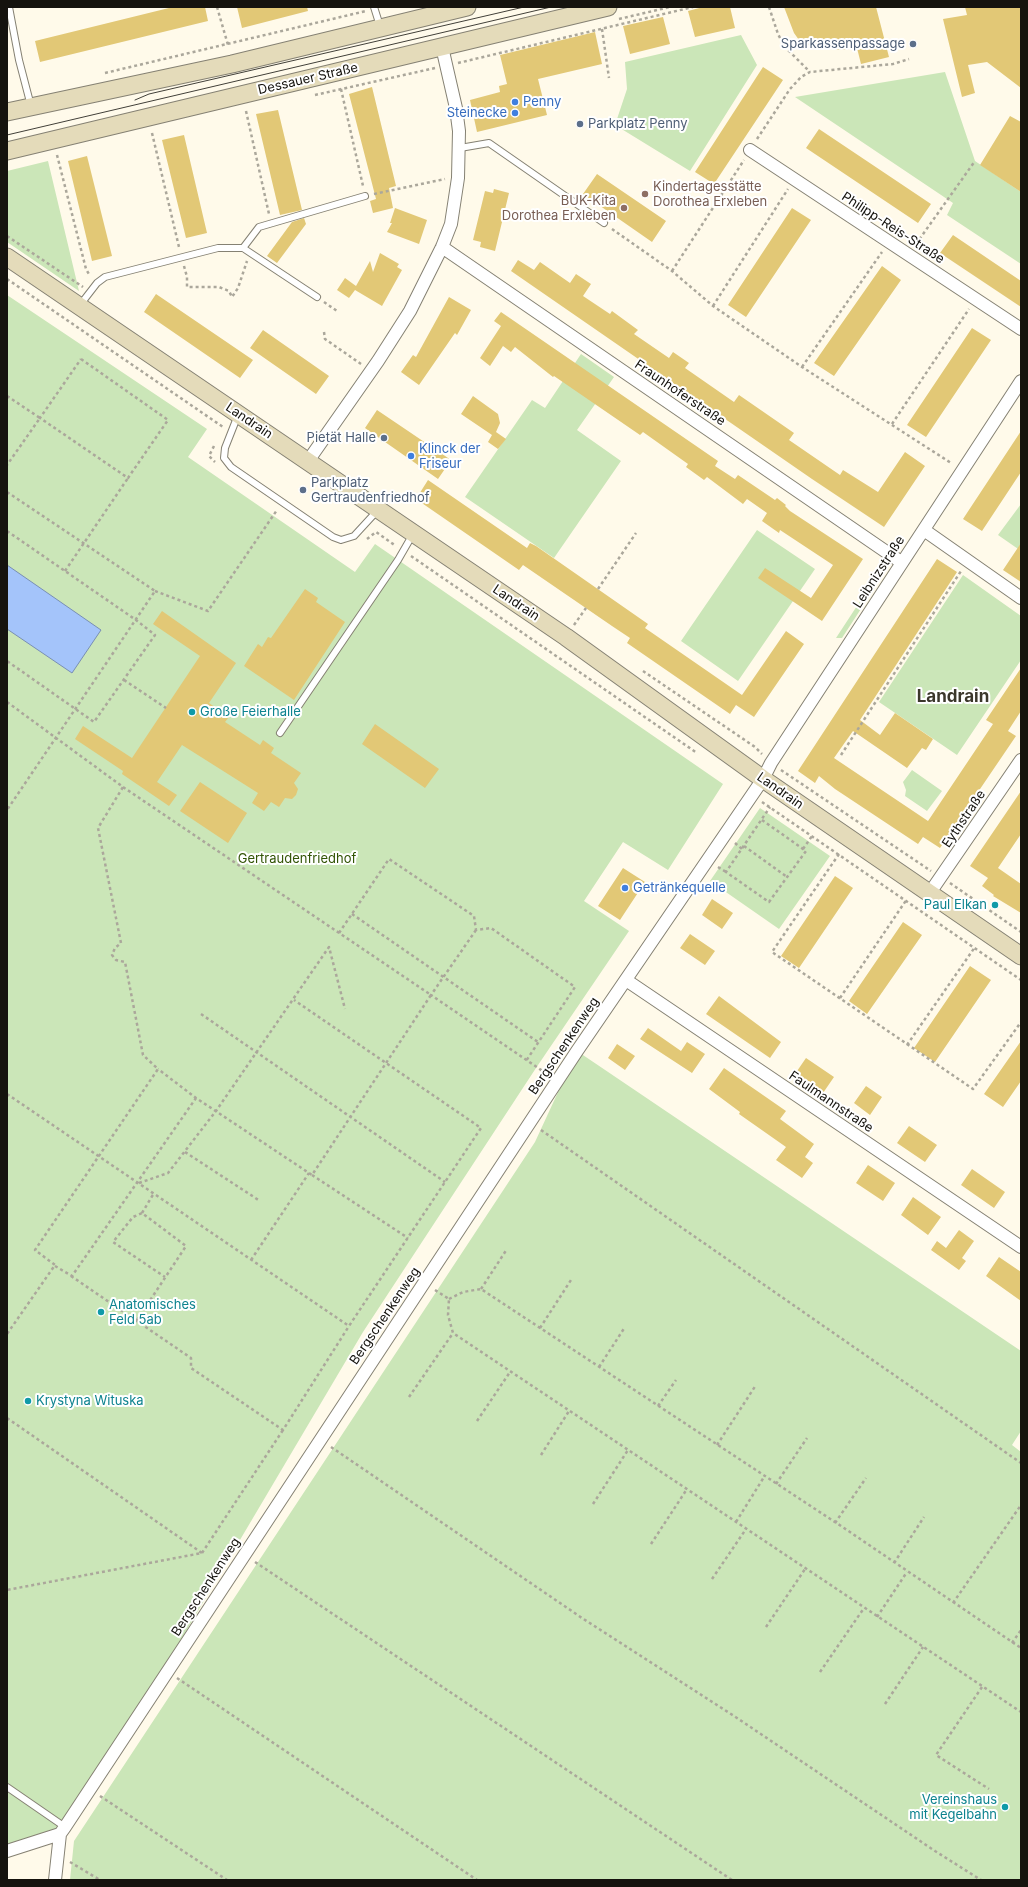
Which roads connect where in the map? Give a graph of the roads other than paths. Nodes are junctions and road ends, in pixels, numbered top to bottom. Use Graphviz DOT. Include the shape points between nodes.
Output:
graph roads {
  1 [pos="9,7"];
  2 [pos="467,7"];
  3 [pos="608,7"];
  4 [pos="374,8"];
  5 [pos="380,28"];
  6 [pos="442,47"];
  7 [pos="31,106"];
  8 [pos="7,112"];
  9 [pos="460,148"];
  10 [pos="750,150"];
  11 [pos="7,151"];
  12 [pos="365,196"];
  13 [pos="604,223"];
  14 [pos="442,247"];
  15 [pos="243,248"];
  16 [pos="7,257"];
  17 [pos="317,297"];
  18 [pos="80,305"];
  19 [pos="1021,329"];
  20 [pos="1021,381"];
  21 [pos="238,414"];
  22 [pos="308,461"];
  23 [pos="379,510"];
  24 [pos="924,530"];
  25 [pos="413,534"];
  26 [pos="902,562"];
  27 [pos="1021,598"];
  28 [pos="280,734"];
  29 [pos="1021,760"];
  30 [pos="763,779"];
  31 [pos="923,890"];
  32 [pos="1021,956"];
  33 [pos="626,980"];
  34 [pos="1021,1247"];
  35 [pos="7,1787"];
  36 [pos="63,1830"];
  37 [pos="7,1851"];
  38 [pos="55,1880"];
  1 -- 7 [label="lane"];
  2 -- 5 [label="street"];
  3 -- 6 [label="street, Dessauer Straße"];
  4 -- 5 [label="lane"];
  5 -- 7 [label="street" via="232,64"];
  6 -- 9 [label="street" via="456,108"];
  6 -- 11 [label="street, Dessauer Straße"];
  7 -- 8 [label="street"];
  9 -- 13 [label="lane" via="489,143"];
  9 -- 14 [label="street" via="451,224"];
  10 -- 19 [label="street, Philipp-Reis-Straße"];
  12 -- 15 [label="lane" via="259,227"];
  14 -- 22 [label="street" via="395,336"];
  14 -- 26 [label="street, Fraunhoferstraße"];
  15 -- 17 [label="lane"];
  15 -- 18 [label="lane" via="218,248 115,273 97,282"];
  16 -- 18 [label="street, Landrain"];
  18 -- 21 [label="street, Landrain"];
  20 -- 24 [label="street, Leibnizstraße"];
  21 -- 22 [label="street, Landrain"];
  21 -- 23 [label="lane" via="224,458 231,467 333,537 341,540 354,536"];
  22 -- 23 [label="street, Landrain"];
  23 -- 25 [label="street, Landrain"];
  24 -- 26 [label="street, Leibnizstraße"];
  24 -- 27 [label="street"];
  25 -- 28 [label="lane"];
  25 -- 30 [label="street, Landrain" via="566,637"];
  26 -- 30 [label="street, Leibnizstraße" via="770,763"];
  29 -- 31 [label="street, Eythstraße"];
  30 -- 31 [label="street, Landrain"];
  30 -- 33 [label="street, Bergschenkenweg"];
  31 -- 32 [label="street, Landrain"];
  33 -- 34 [label="street, Faulmannstraße"];
  33 -- 36 [label="street, Bergschenkenweg"];
  35 -- 36 [label="lane"];
  36 -- 37 [label="street"];
  36 -- 38 [label="street, Bergschenkenweg"];
}
